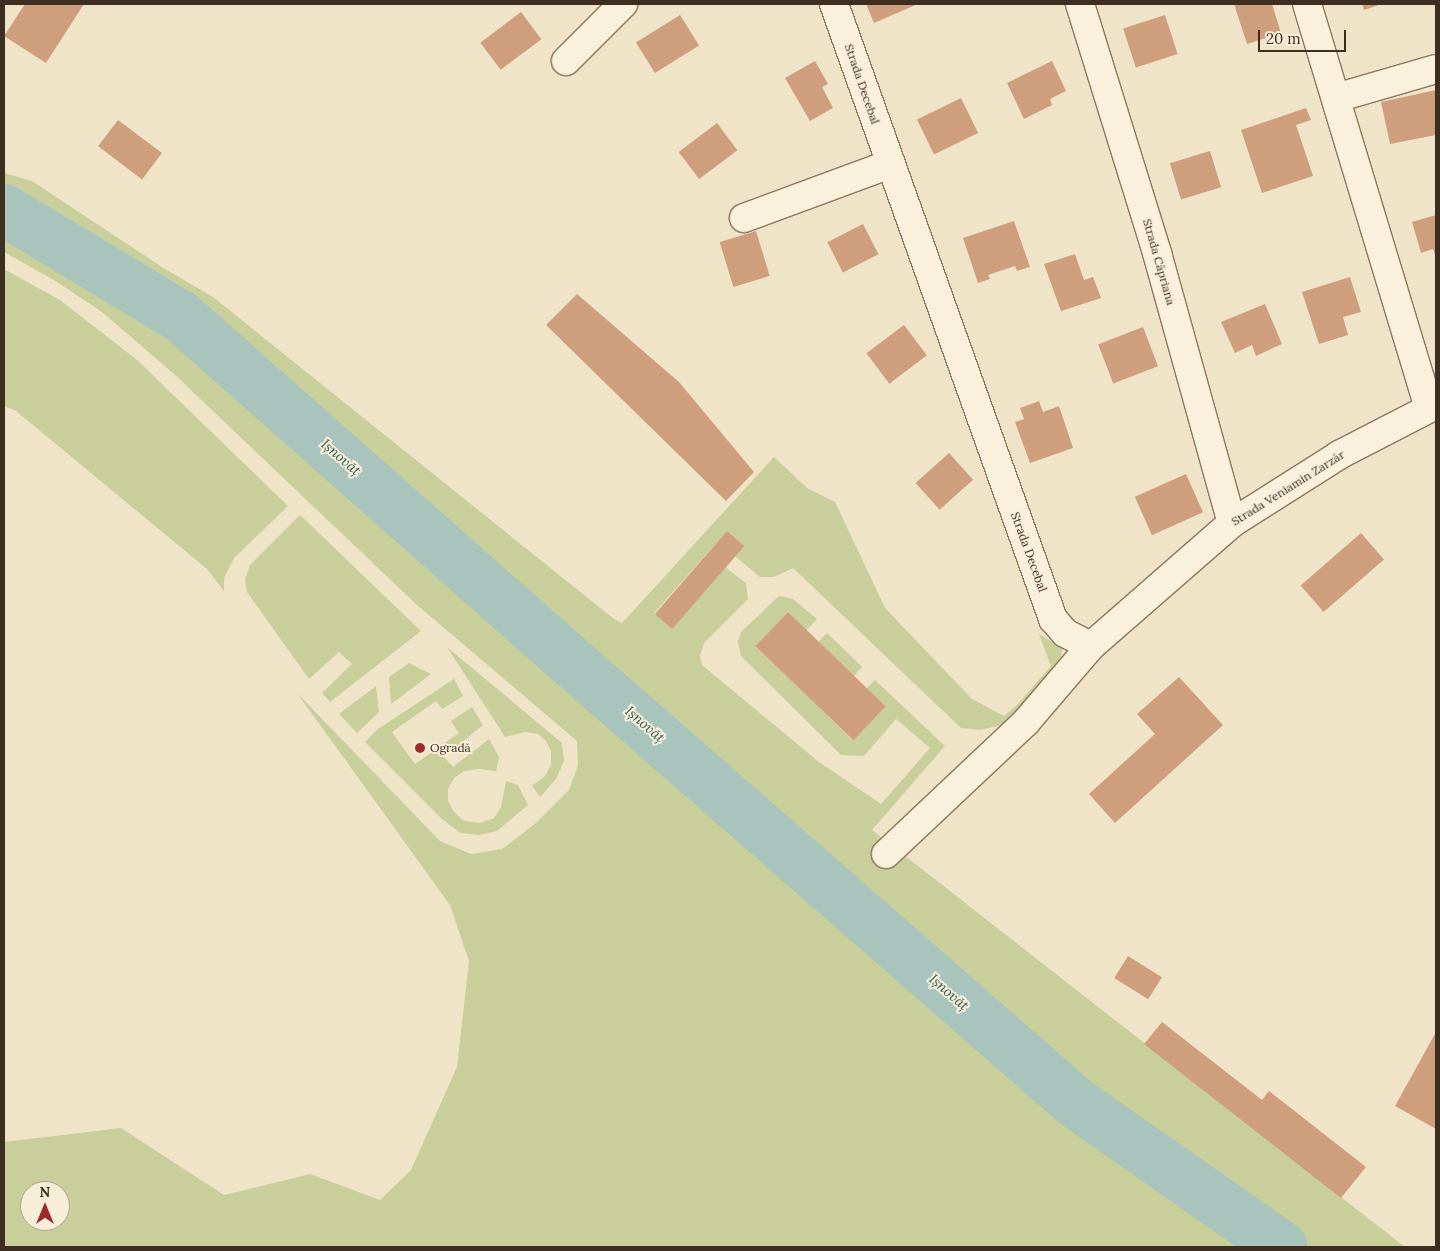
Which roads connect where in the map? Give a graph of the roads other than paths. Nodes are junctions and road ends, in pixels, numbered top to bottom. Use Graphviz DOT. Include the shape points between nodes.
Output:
graph roads {
  1 [pos="623,4"];
  2 [pos="834,4"];
  3 [pos="1080,4"];
  4 [pos="1307,4"];
  5 [pos="566,61"];
  6 [pos="1436,69"];
  7 [pos="1336,98"];
  8 [pos="890,164"];
  9 [pos="744,218"];
  10 [pos="1432,406"];
  11 [pos="1232,523"];
  12 [pos="1091,646"];
  13 [pos="886,854"];
  1 -- 5 [label="street"];
  2 -- 8 [label="street, Strada Decebal"];
  3 -- 11 [label="street, Strada Căpriana" via="1157,252"];
  4 -- 7 [label="street, Strada Veniamin Zarzăr"];
  6 -- 7 [label="street"];
  7 -- 10 [label="street, Strada Veniamin Zarzăr"];
  8 -- 9 [label="street"];
  8 -- 12 [label="street, Strada Decebal" via="1053,619 1065,633"];
  10 -- 11 [label="street, Strada Veniamin Zarzăr" via="1339,454"];
  11 -- 12 [label="street, Strada Veniamin Zarzăr"];
  12 -- 13 [label="street" via="1026,722"];
}
